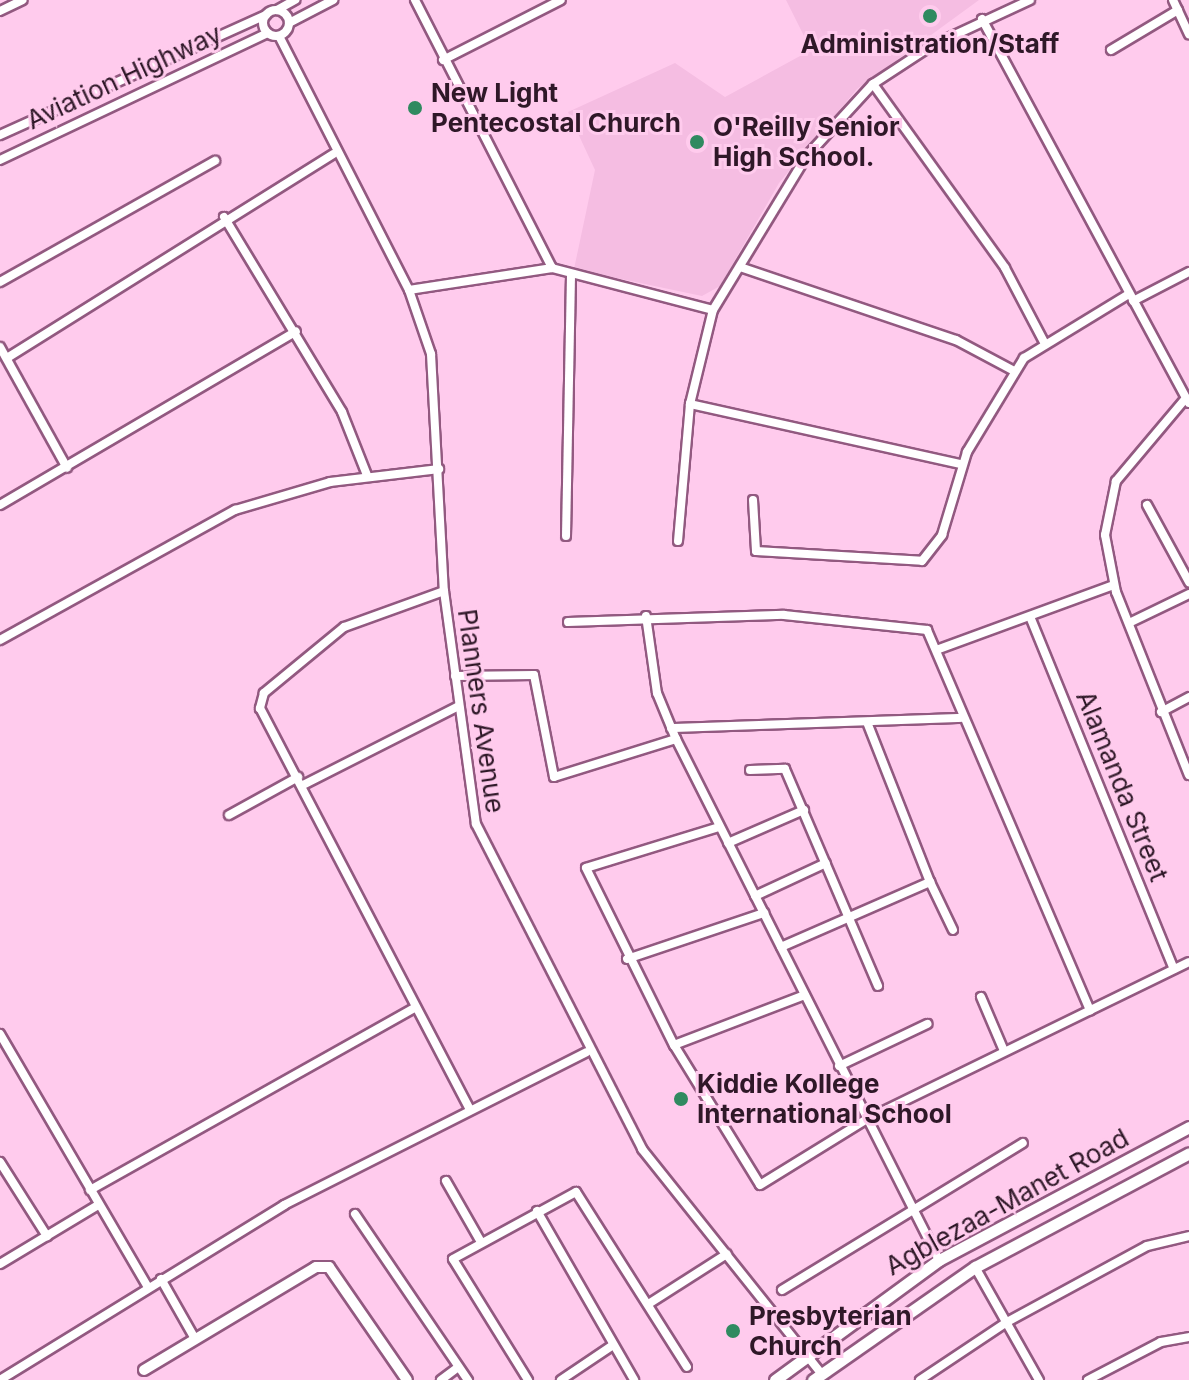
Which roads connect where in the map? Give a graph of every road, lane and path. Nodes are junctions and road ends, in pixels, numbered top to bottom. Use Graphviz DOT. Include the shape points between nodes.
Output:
graph roads {
  1 [pos="23,0"];
  2 [pos="295,0"];
  3 [pos="333,0"];
  4 [pos="415,0"];
  5 [pos="561,0"];
  6 [pos="1030,0"];
  7 [pos="1173,0"];
  8 [pos="277,10"];
  9 [pos="1178,10"];
  10 [pos="0,11"];
  11 [pos="266,15"];
  12 [pos="982,19"];
  13 [pos="289,23"];
  14 [pos="267,33"];
  15 [pos="1189,35"];
  16 [pos="279,36"];
  17 [pos="1111,50"];
  18 [pos="443,60"];
  19 [pos="873,84"];
  20 [pos="0,135"];
  21 [pos="334,154"];
  22 [pos="0,160"];
  23 [pos="215,161"];
  24 [pos="224,217"];
  25 [pos="740,267"];
  26 [pos="552,268"];
  27 [pos="1189,272"];
  28 [pos="571,274"];
  29 [pos="0,282"];
  30 [pos="409,290"];
  31 [pos="1131,297"];
  32 [pos="713,310"];
  33 [pos="296,331"];
  34 [pos="1044,342"];
  35 [pos="2,352"];
  36 [pos="1014,371"];
  37 [pos="1187,401"];
  38 [pos="690,404"];
  39 [pos="961,464"];
  40 [pos="67,468"];
  41 [pos="439,469"];
  42 [pos="367,475"];
  43 [pos="753,500"];
  44 [pos="0,505"];
  45 [pos="1147,505"];
  46 [pos="566,536"];
  47 [pos="678,541"];
  48 [pos="1189,582"];
  49 [pos="1114,585"];
  50 [pos="444,591"];
  51 [pos="1189,594"];
  52 [pos="646,616"];
  53 [pos="1031,619"];
  54 [pos="568,622"];
  55 [pos="1129,623"];
  56 [pos="0,640"];
  57 [pos="939,649"];
  58 [pos="455,676"];
  59 [pos="1189,697"];
  60 [pos="457,707"];
  61 [pos="1161,712"];
  62 [pos="961,718"];
  63 [pos="867,722"];
  64 [pos="671,728"];
  65 [pos="676,739"];
  66 [pos="750,770"];
  67 [pos="1189,775"];
  68 [pos="300,781"];
  69 [pos="804,810"];
  70 [pos="229,815"];
  71 [pos="719,827"];
  72 [pos="728,843"];
  73 [pos="826,863"];
  74 [pos="930,882"];
  75 [pos="755,896"];
  76 [pos="764,913"];
  77 [pos="849,918"];
  78 [pos="953,930"];
  79 [pos="781,947"];
  80 [pos="627,959"];
  81 [pos="1189,962"];
  82 [pos="1174,969"];
  83 [pos="878,986"];
  84 [pos="805,995"];
  85 [pos="981,997"];
  86 [pos="414,1008"];
  87 [pos="1090,1011"];
  88 [pos="927,1024"];
  89 [pos="0,1034"];
  90 [pos="674,1045"];
  91 [pos="1004,1051"];
  92 [pos="587,1052"];
  93 [pos="839,1066"];
  94 [pos="469,1108"];
  95 [pos="867,1119"];
  96 [pos="1189,1127"];
  97 [pos="1023,1143"];
  98 [pos="1189,1153"];
  99 [pos="0,1162"];
  100 [pos="446,1181"];
  101 [pos="90,1190"];
  102 [pos="98,1205"];
  103 [pos="910,1209"];
  104 [pos="537,1211"];
  105 [pos="355,1214"];
  106 [pos="47,1236"];
  107 [pos="1189,1236"];
  108 [pos="481,1242"];
  109 [pos="727,1254"];
  110 [pos="939,1260"];
  111 [pos="1,1261"];
  112 [pos="975,1267"];
  113 [pos="161,1279"];
  114 [pos="148,1287"];
  115 [pos="782,1290"];
  116 [pos="650,1303"];
  117 [pos="1007,1322"];
  118 [pos="194,1337"];
  119 [pos="1189,1337"];
  120 [pos="613,1345"];
  121 [pos="806,1353"];
  122 [pos="458,1367"];
  123 [pos="687,1367"];
  124 [pos="144,1370"];
  125 [pos="817,1376"];
  126 [pos="0,1380"];
  127 [pos="407,1380"];
  128 [pos="441,1380"];
  129 [pos="468,1380"];
  130 [pos="528,1380"];
  131 [pos="561,1380"];
  132 [pos="634,1380"];
  133 [pos="775,1380"];
  134 [pos="920,1380"];
  135 [pos="1039,1380"];
  136 [pos="1088,1380"];
  1 -- 10 [label="street"];
  2 -- 8 [label="street, Aviation Highway"];
  3 -- 13 [label="street"];
  4 -- 18 [label="street"];
  5 -- 18 [label="street"];
  6 -- 12 [label="street"];
  7 -- 9 [label="street"];
  8 -- 11 [label="street, Aviation Highway"];
  8 -- 13 [label="street"];
  9 -- 15 [label="street"];
  9 -- 17 [label="street"];
  11 -- 14 [label="street"];
  11 -- 20 [label="street, Aviation Highway"];
  12 -- 19 [label="street"];
  12 -- 31 [label="street"];
  13 -- 16 [label="street"];
  14 -- 16 [label="street"];
  14 -- 22 [label="street, Aviation Highway"];
  16 -- 21 [label="street, Planners Avenue"];
  18 -- 26 [label="street"];
  19 -- 25 [label="street" via="806,157"];
  19 -- 34 [label="street" via="1005,268"];
  21 -- 24 [label="street"];
  21 -- 30 [label="street, Planners Avenue"];
  23 -- 29 [label="street"];
  24 -- 33 [label="street"];
  24 -- 35 [label="street"];
  25 -- 32 [label="street"];
  25 -- 36 [label="street" via="956,340"];
  26 -- 28 [label="street"];
  26 -- 30 [label="street"];
  27 -- 31 [label="street"];
  28 -- 32 [label="street"];
  28 -- 46 [label="street"];
  30 -- 41 [label="street, Planners Avenue" via="431,354"];
  31 -- 34 [label="street"];
  31 -- 37 [label="street"];
  32 -- 38 [label="street"];
  33 -- 40 [label="street"];
  33 -- 42 [label="street" via="342,412"];
  34 -- 36 [label="street"];
  35 -- 40 [label="street"];
  36 -- 39 [label="street"];
  37 -- 49 [label="street" via="1109,499 1105,535"];
  38 -- 39 [label="street"];
  38 -- 47 [label="street"];
  39 -- 43 [label="street" via="942,535 922,561 756,551"];
  40 -- 44 [label="street"];
  41 -- 42 [label="street"];
  41 -- 50 [label="street, Planners Avenue"];
  42 -- 56 [label="street" via="235,510"];
  45 -- 48 [label="street"];
  49 -- 53 [label="street"];
  49 -- 55 [label="street"];
  50 -- 58 [label="street, Planners Avenue"];
  50 -- 68 [label="street" via="344,627 264,693 260,708"];
  51 -- 55 [label="street"];
  52 -- 54 [label="street"];
  52 -- 57 [label="street" via="784,615 920,625"];
  52 -- 64 [label="street" via="657,693"];
  53 -- 57 [label="street"];
  53 -- 82 [label="street, Alamanda Street"];
  55 -- 61 [label="street"];
  57 -- 62 [label="street"];
  58 -- 60 [label="street, Planners Avenue"];
  58 -- 65 [label="street" via="534,675 554,777"];
  59 -- 61 [label="street"];
  60 -- 68 [label="street"];
  60 -- 92 [label="street, Planners Avenue" via="476,824 534,929"];
  61 -- 67 [label="street"];
  62 -- 63 [label="street"];
  62 -- 87 [label="street"];
  63 -- 64 [label="street"];
  63 -- 74 [label="street"];
  64 -- 65 [label="street"];
  65 -- 71 [label="street"];
  66 -- 69 [label="street" via="783,767"];
  68 -- 70 [label="street"];
  68 -- 86 [label="street"];
  69 -- 72 [label="street"];
  69 -- 73 [label="street"];
  71 -- 72 [label="street"];
  71 -- 80 [label="street" via="586,868"];
  72 -- 75 [label="street"];
  73 -- 75 [label="street"];
  73 -- 77 [label="street"];
  74 -- 77 [label="street"];
  74 -- 78 [label="street"];
  75 -- 76 [label="street"];
  76 -- 79 [label="street"];
  76 -- 80 [label="street"];
  77 -- 79 [label="street"];
  77 -- 83 [label="street"];
  79 -- 84 [label="street"];
  80 -- 90 [label="street"];
  81 -- 82 [label="street"];
  82 -- 87 [label="street"];
  84 -- 90 [label="street"];
  84 -- 93 [label="street"];
  85 -- 91 [label="street"];
  86 -- 94 [label="street"];
  86 -- 101 [label="street"];
  87 -- 91 [label="street"];
  88 -- 93 [label="street"];
  89 -- 101 [label="street"];
  90 -- 95 [label="street" via="760,1185"];
  91 -- 95 [label="street"];
  92 -- 94 [label="street"];
  92 -- 109 [label="street, Planners Avenue" via="642,1149"];
  93 -- 95 [label="street"];
  94 -- 113 [label="street"];
  95 -- 103 [label="street"];
  96 -- 110 [label="main road, Agblezaa-Manet Road"];
  97 -- 103 [label="street"];
  98 -- 112 [label="main road, Agblezaa-Manet Road"];
  99 -- 106 [label="street"];
  100 -- 108 [label="street"];
  101 -- 102 [label="street"];
  102 -- 106 [label="street"];
  102 -- 114 [label="street"];
  103 -- 110 [label="street"];
  103 -- 115 [label="street"];
  104 -- 108 [label="street"];
  104 -- 116 [label="street" via="576,1192"];
  104 -- 120 [label="street"];
  105 -- 122 [label="street"];
  106 -- 111 [label="street"];
  107 -- 117 [label="street" via="1147,1246"];
  108 -- 130 [label="street" via="453,1259 455,1266"];
  109 -- 116 [label="street"];
  109 -- 121 [label="street, Planners Avenue"];
  110 -- 121 [label="main road, Agblezaa-Manet Road"];
  112 -- 117 [label="street"];
  112 -- 125 [label="main road, Agblezaa-Manet Road"];
  113 -- 114 [label="street"];
  113 -- 118 [label="street"];
  114 -- 126 [label="street"];
  116 -- 123 [label="street"];
  117 -- 134 [label="street"];
  117 -- 135 [label="street"];
  118 -- 124 [label="street"];
  118 -- 127 [label="street" via="316,1267 329,1267"];
  119 -- 136 [label="street" via="1161,1342"];
  120 -- 131 [label="street"];
  120 -- 132 [label="street"];
  121 -- 125 [label="street, Planners Avenue"];
  121 -- 133 [label="main road, Agblezaa-Manet Road"];
  122 -- 128 [label="street"];
  122 -- 129 [label="street"];
}
